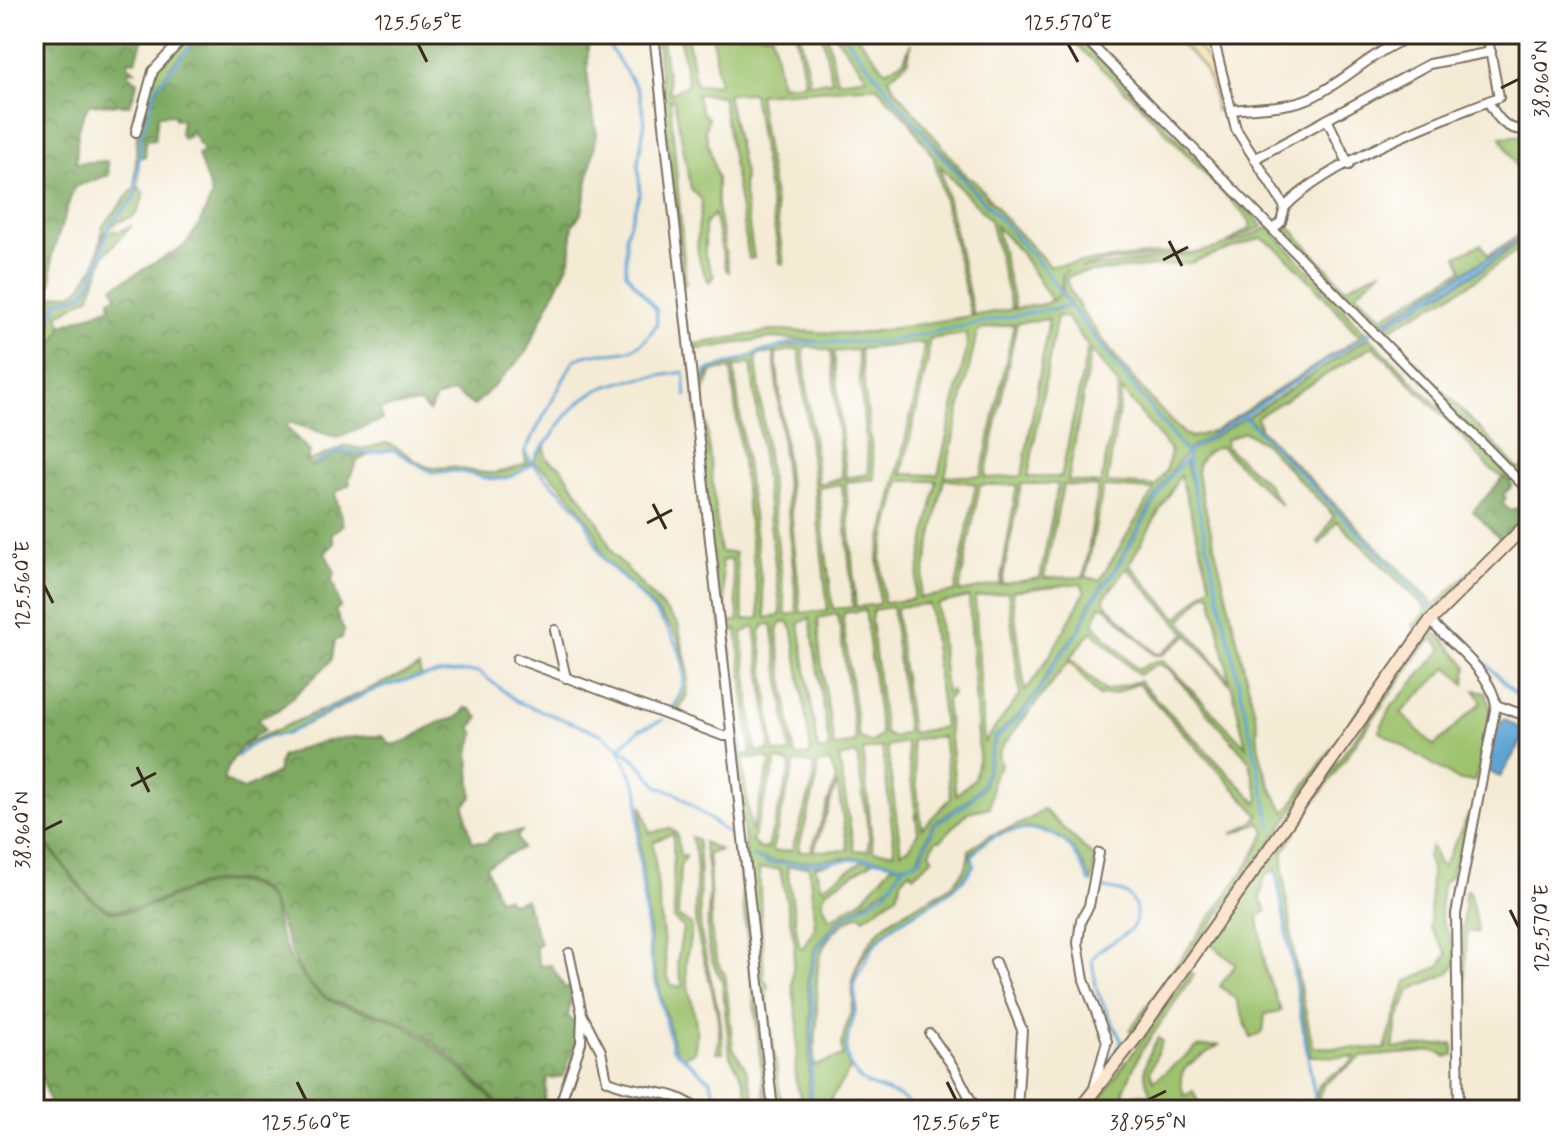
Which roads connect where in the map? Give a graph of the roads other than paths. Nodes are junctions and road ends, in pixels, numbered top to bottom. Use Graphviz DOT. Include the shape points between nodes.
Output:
graph roads {
  1 [pos="187,34"];
  2 [pos="654,34"];
  3 [pos="1081,34"];
  4 [pos="1422,34"];
  5 [pos="1487,34"];
  6 [pos="1214,41"];
  7 [pos="1491,52"];
  8 [pos="1488,101"];
  9 [pos="1231,110"];
  10 [pos="1328,121"];
  11 [pos="1529,129"];
  12 [pos="136,132"];
  13 [pos="1256,158"];
  14 [pos="1349,165"];
  15 [pos="1285,207"];
  16 [pos="1273,229"];
  17 [pos="1529,491"];
  18 [pos="1529,522"];
  19 [pos="1430,621"];
  20 [pos="555,630"];
  21 [pos="517,659"];
  22 [pos="566,678"];
  23 [pos="1496,705"];
  24 [pos="1529,717"];
  25 [pos="731,736"];
  26 [pos="1099,853"];
  27 [pos="569,953"];
  28 [pos="995,962"];
  29 [pos="582,1014"];
  30 [pos="930,1034"];
  31 [pos="1092,1097"];
  32 [pos="558,1110"];
  33 [pos="698,1110"];
  34 [pos="773,1110"];
  35 [pos="976,1110"];
  36 [pos="1017,1110"];
  37 [pos="1079,1110"];
  38 [pos="1459,1110"];
  1 -- 12 [label="street" via="153,71"];
  2 -- 25 [label="street"];
  3 -- 16 [label="street"];
  4 -- 9 [label="street" via="1409,36 1301,101"];
  5 -- 7 [label="street"];
  6 -- 9 [label="street"];
  7 -- 8 [label="street" via="1501,93"];
  7 -- 10 [label="street" via="1429,64"];
  8 -- 11 [label="street" via="1503,123"];
  8 -- 14 [label="street"];
  9 -- 13 [label="street" via="1236,129"];
  10 -- 13 [label="street"];
  10 -- 14 [label="street"];
  13 -- 15 [label="street"];
  14 -- 15 [label="street" via="1303,188"];
  15 -- 16 [label="street"];
  16 -- 17 [label="street"];
  18 -- 19 [label="street"];
  19 -- 23 [label="street" via="1484,677"];
  19 -- 31 [label="street"];
  20 -- 22 [label="street"];
  21 -- 22 [label="street"];
  22 -- 25 [label="street"];
  23 -- 24 [label="street"];
  23 -- 38 [label="street" via="1456,914"];
  25 -- 34 [label="street"];
  26 -- 31 [label="street" via="1078,943 1084,980 1107,1041"];
  27 -- 29 [label="street"];
  28 -- 36 [label="street" via="1022,1030"];
  29 -- 32 [label="street" via="581,1043"];
  29 -- 33 [label="street" via="601,1051 607,1080 674,1094"];
  30 -- 35 [label="street"];
  31 -- 37 [label="street"];
}
